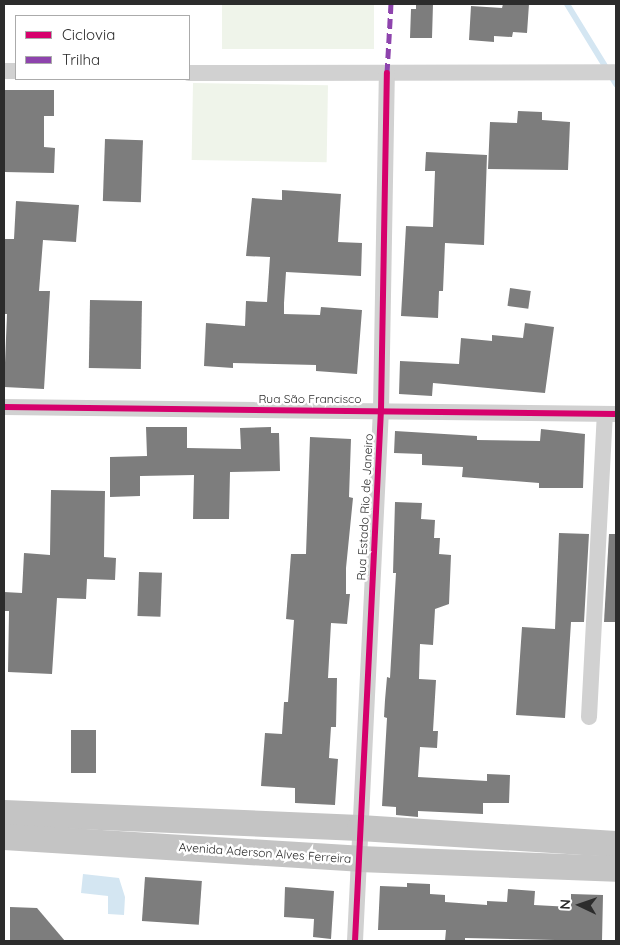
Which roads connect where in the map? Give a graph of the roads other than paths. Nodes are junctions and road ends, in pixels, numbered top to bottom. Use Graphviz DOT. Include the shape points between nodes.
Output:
graph roads {
  1 [pos="616,72"];
  2 [pos="190,73"];
  3 [pos="387,73"];
  4 [pos="4,406"];
  5 [pos="381,410"];
  6 [pos="611,414"];
  7 [pos="589,717"];
  8 [pos="4,813"];
  9 [pos="360,828"];
  10 [pos="4,837"];
  11 [pos="616,844"];
  12 [pos="359,859"];
  13 [pos="616,869"];
  14 [pos="354,941"];
  1 -- 3 [label="street"];
  2 -- 3 [label="street"];
  3 -- 5 [label="street, Rua Estado Rio de Janeiro"];
  4 -- 5 [label="street, Rua São Francisco"];
  5 -- 6 [label="street, Rua São Francisco"];
  5 -- 9 [label="street, Rua Estado Rio de Janeiro"];
  6 -- 7 [label="street"];
  8 -- 9 [label="main road"];
  9 -- 11 [label="main road"];
  9 -- 12 [label="street, Rua Estado Rio de Janeiro"];
  10 -- 12 [label="main road, Avenida Aderson Alves Ferreira"];
  12 -- 13 [label="main road, Avenida Aderson Alves Ferreira"];
  12 -- 14 [label="street, Rua Estado Rio de Janeiro"];
}
